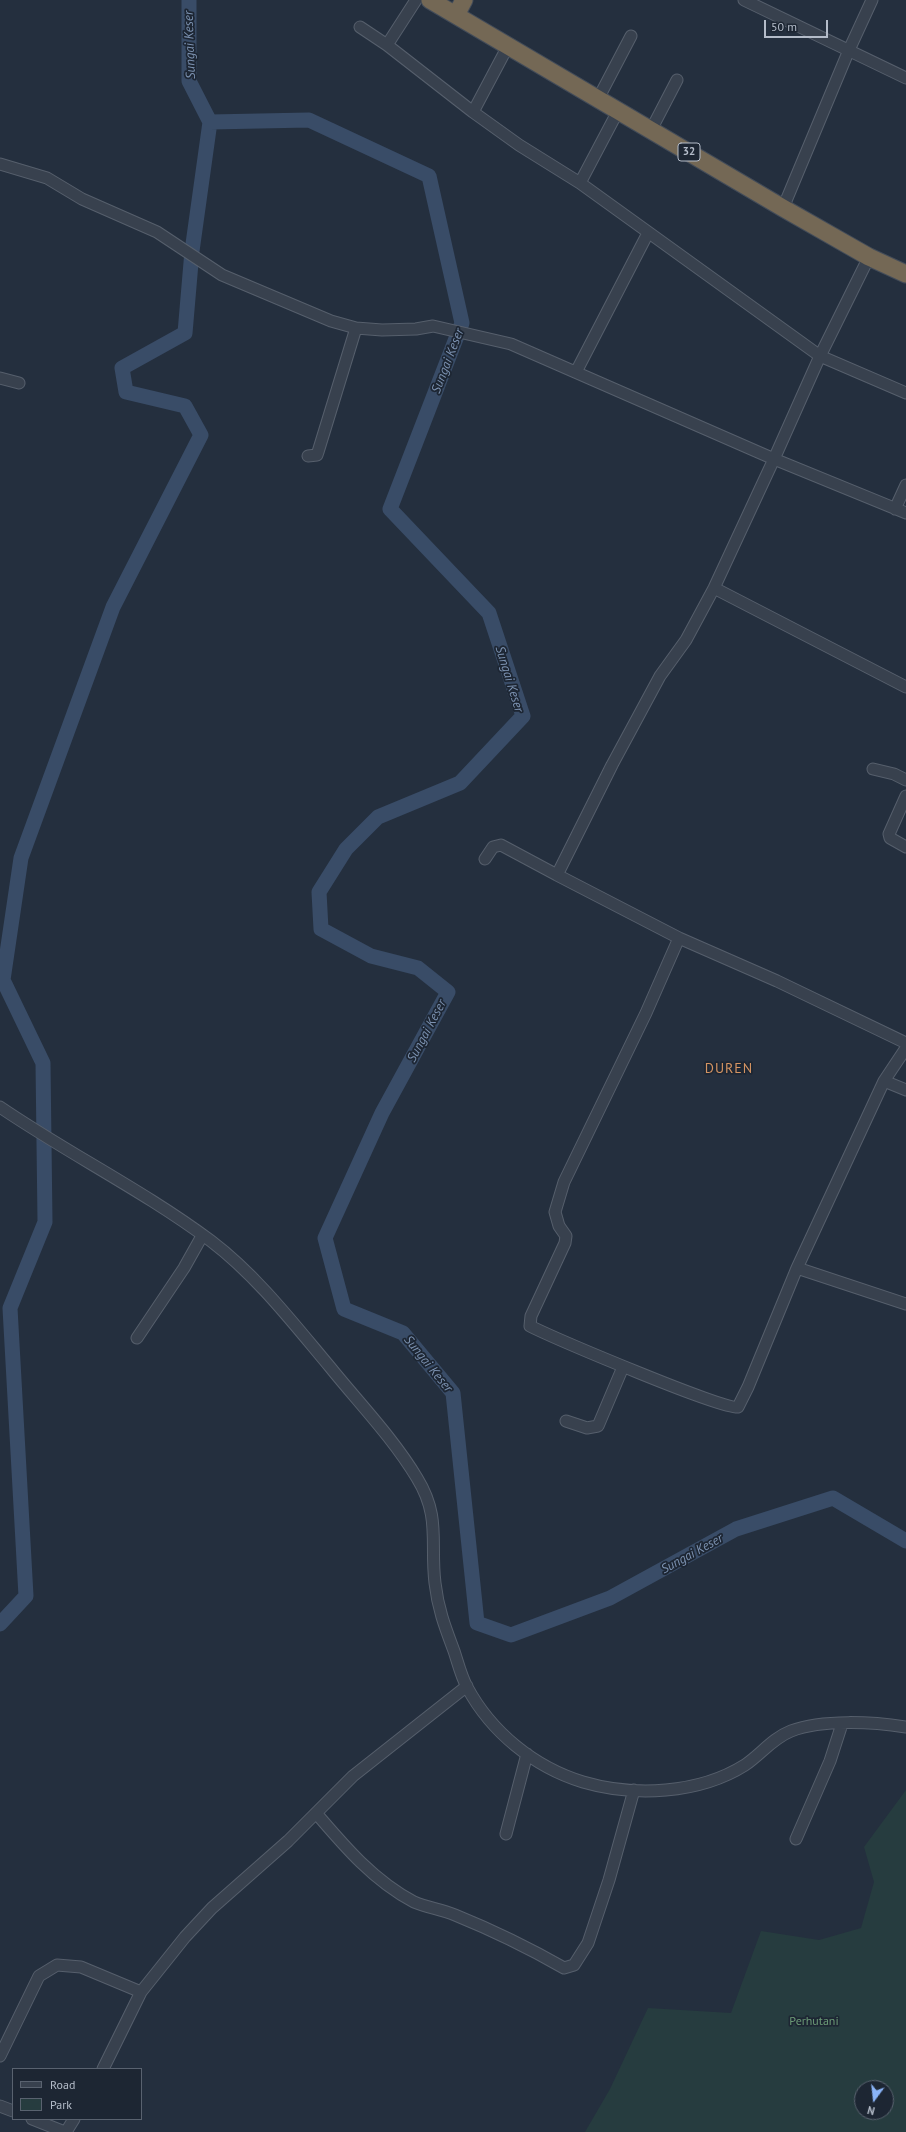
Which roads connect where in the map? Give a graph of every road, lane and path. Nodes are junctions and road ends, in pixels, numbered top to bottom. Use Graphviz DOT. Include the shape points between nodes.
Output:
graph roads {
  1 [pos="416,0"];
  2 [pos="430,0"];
  3 [pos="744,0"];
  4 [pos="872,0"];
  5 [pos="460,7"];
  6 [pos="360,27"];
  7 [pos="631,36"];
  8 [pos="387,45"];
  9 [pos="508,46"];
  10 [pos="849,50"];
  11 [pos="906,78"];
  12 [pos="677,80"];
  13 [pos="598,99"];
  14 [pos="618,110"];
  15 [pos="473,112"];
  16 [pos="651,130"];
  17 [pos="0,164"];
  18 [pos="580,183"];
  19 [pos="783,208"];
  20 [pos="648,232"];
  21 [pos="868,257"];
  22 [pos="906,274"];
  23 [pos="356,328"];
  24 [pos="820,356"];
  25 [pos="576,372"];
  26 [pos="0,378"];
  27 [pos="19,383"];
  28 [pos="906,393"];
  29 [pos="308,456"];
  30 [pos="774,459"];
  31 [pos="906,485"];
  32 [pos="895,509"];
  33 [pos="906,513"];
  34 [pos="714,588"];
  35 [pos="906,687"];
  36 [pos="874,769"];
  37 [pos="906,780"];
  38 [pos="906,796"];
  39 [pos="906,847"];
  40 [pos="484,859"];
  41 [pos="557,875"];
  42 [pos="679,938"];
  43 [pos="906,1043"];
  44 [pos="906,1048"];
  45 [pos="884,1081"];
  46 [pos="906,1090"];
  47 [pos="0,1108"];
  48 [pos="202,1236"];
  49 [pos="797,1268"];
  50 [pos="906,1304"];
  51 [pos="137,1338"];
  52 [pos="623,1367"];
  53 [pos="566,1421"];
  54 [pos="467,1686"];
  55 [pos="842,1724"];
  56 [pos="906,1727"];
  57 [pos="527,1754"];
  58 [pos="634,1790"];
  59 [pos="316,1813"];
  60 [pos="506,1834"];
  61 [pos="796,1839"];
  62 [pos="141,1992"];
  63 [pos="0,2056"];
  64 [pos="103,2068"];
  65 [pos="0,2106"];
  66 [pos="12,2111"];
  67 [pos="35,2120"];
  68 [pos="73,2120"];
  69 [pos="65,2132"];
  1 -- 8 [label="street"];
  2 -- 5 [label="highway, 32"];
  3 -- 10 [label="street"];
  4 -- 10 [label="street"];
  5 -- 9 [label="highway, 32"];
  6 -- 8 [label="street"];
  7 -- 13 [label="street"];
  8 -- 15 [label="street"];
  9 -- 13 [label="highway, 32"];
  9 -- 15 [label="street"];
  10 -- 11 [label="street"];
  10 -- 19 [label="street"];
  12 -- 16 [label="street"];
  13 -- 14 [label="highway, 32"];
  14 -- 16 [label="highway, 32"];
  14 -- 18 [label="street"];
  15 -- 18 [label="street" via="519,145"];
  16 -- 19 [label="highway, 32"];
  17 -- 23 [label="street" via="47,178 82,199 157,232 222,275 252,289 275,296 331,321"];
  18 -- 20 [label="street"];
  19 -- 21 [label="highway, 32"];
  20 -- 24 [label="street"];
  20 -- 25 [label="street"];
  21 -- 22 [label="highway, 32"];
  21 -- 24 [label="street"];
  23 -- 25 [label="street" via="398,331 433,326 511,344"];
  23 -- 29 [label="street" via="318,452 316,455"];
  24 -- 28 [label="street"];
  24 -- 30 [label="street"];
  25 -- 30 [label="street"];
  26 -- 27 [label="street"];
  30 -- 32 [label="street"];
  30 -- 34 [label="street"];
  31 -- 32 [label="street"];
  32 -- 33 [label="street"];
  34 -- 35 [label="street"];
  34 -- 41 [label="street" via="686,640 660,676"];
  36 -- 37 [label="street"];
  38 -- 39 [label="street" via="888,834 890,838"];
  40 -- 41 [label="street" via="493,847 501,845"];
  41 -- 42 [label="street"];
  42 -- 43 [label="street" via="777,981"];
  42 -- 52 [label="street" via="646,1013 564,1182 556,1212 559,1226 566,1236 565,1243 530,1321 530,1326 534,1328"];
  44 -- 45 [label="street"];
  45 -- 46 [label="street"];
  45 -- 49 [label="street"];
  47 -- 48 [label="street" via="61,1148 143,1194"];
  48 -- 51 [label="street" via="184,1268"];
  48 -- 54 [label="street" via="238,1266 285,1312 372,1416 421,1484 432,1513 434,1581 442,1623"];
  49 -- 50 [label="street"];
  49 -- 52 [label="street" via="738,1407 731,1408"];
  52 -- 53 [label="street" via="598,1426 587,1428"];
  54 -- 57 [label="street" via="502,1734"];
  54 -- 59 [label="street" via="353,1776"];
  55 -- 56 [label="street" via="886,1724"];
  55 -- 58 [label="street" via="792,1731 744,1765 703,1782 661,1790"];
  55 -- 61 [label="street" via="830,1762"];
  57 -- 58 [label="street" via="567,1776 613,1789"];
  57 -- 60 [label="street"];
  58 -- 59 [label="street" via="588,1943 570,1968 564,1968 456,1915 429,1908 381,1881 352,1856"];
  59 -- 62 [label="street" via="212,1908"];
  62 -- 63 [label="street" via="81,1967 57,1965 39,1976"];
  62 -- 64 [label="street"];
  65 -- 66 [label="street"];
  67 -- 69 [label="street"];
  68 -- 69 [label="street"];
}
